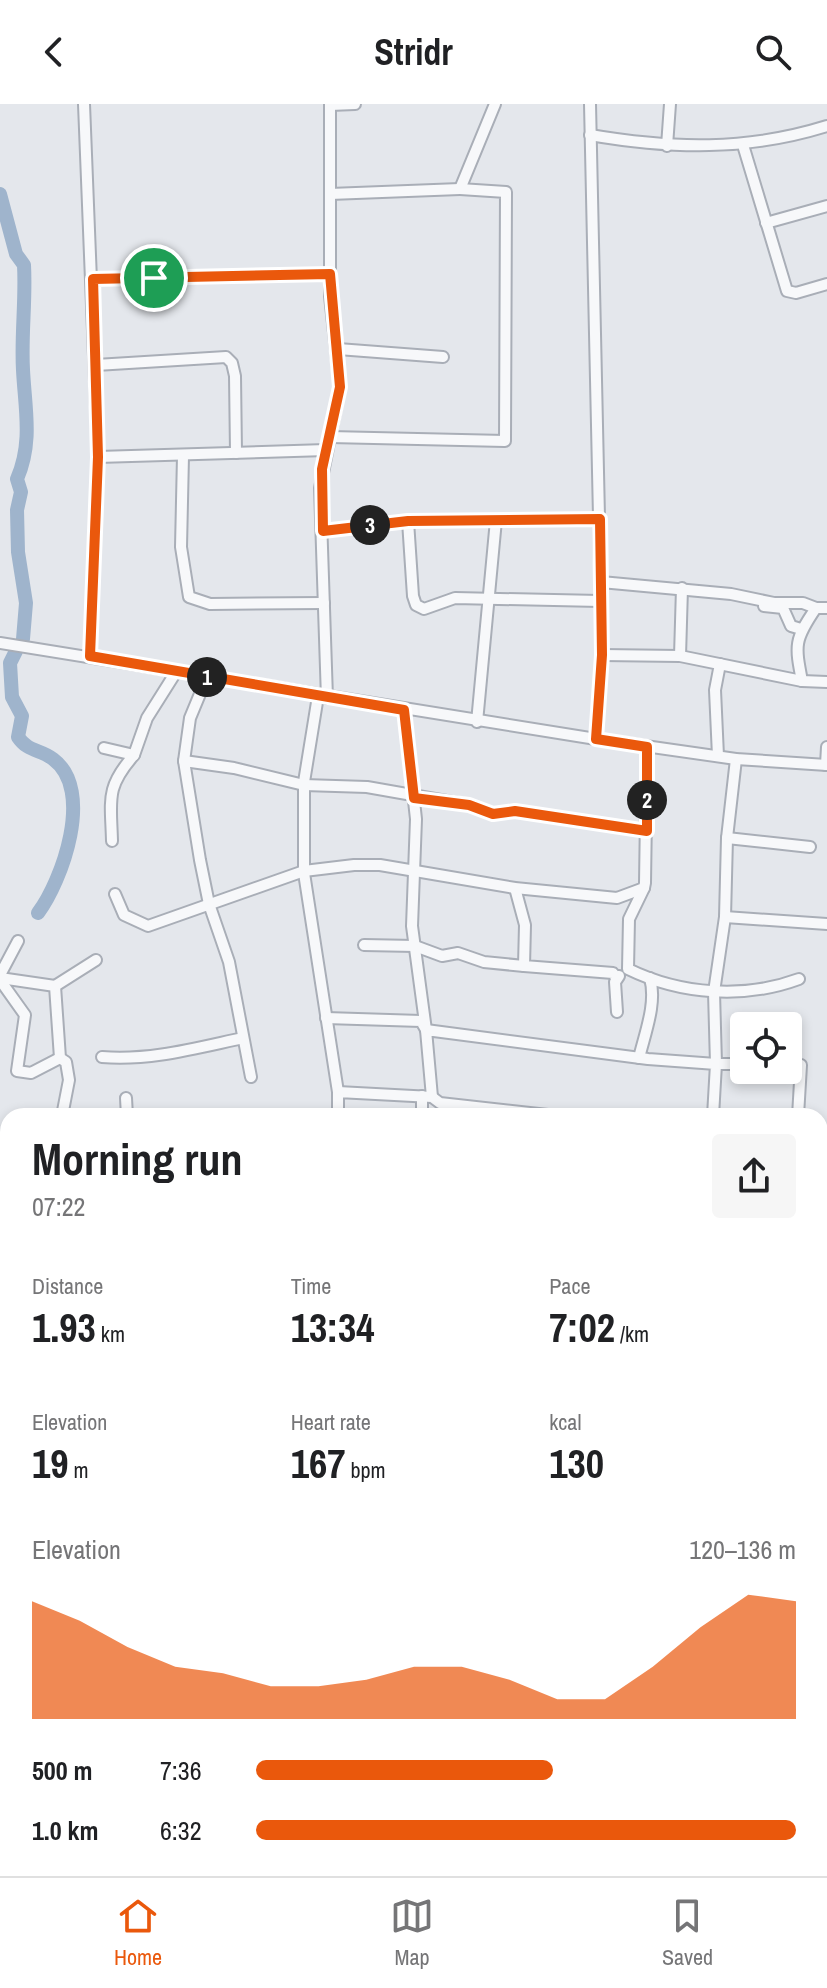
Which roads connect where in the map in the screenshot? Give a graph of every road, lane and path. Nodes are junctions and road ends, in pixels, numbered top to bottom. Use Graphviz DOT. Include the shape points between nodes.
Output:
graph roads {
  1 [pos="84,104"];
  2 [pos="330,104"];
  3 [pos="355,104"];
  4 [pos="495,104"];
  5 [pos="590,104"];
  6 [pos="670,104"];
  7 [pos="827,126"];
  8 [pos="590,135"];
  9 [pos="743,145"];
  10 [pos="667,146"];
  11 [pos="460,189"];
  12 [pos="330,194"];
  13 [pos="827,206"];
  14 [pos="807,210"];
  15 [pos="827,217"];
  16 [pos="766,223"];
  17 [pos="330,274"];
  18 [pos="93,279"];
  19 [pos="827,284"];
  20 [pos="338,349"];
  21 [pos="443,357"];
  22 [pos="96,365"];
  23 [pos="330,437"];
  24 [pos="326,450"];
  25 [pos="236,453"];
  26 [pos="183,456"];
  27 [pos="98,457"];
  28 [pos="600,519"];
  29 [pos="496,520"];
  30 [pos="408,521"];
  31 [pos="323,531"];
  32 [pos="601,582"];
  33 [pos="682,588"];
  34 [pos="760,600"];
  35 [pos="489,601"];
  36 [pos="600,601"];
  37 [pos="324,603"];
  38 [pos="822,608"];
  39 [pos="801,629"];
  40 [pos="0,643"];
  41 [pos="602,655"];
  42 [pos="90,656"];
  43 [pos="680,656"];
  44 [pos="720,664"];
  45 [pos="176,672"];
  46 [pos="207,677"];
  47 [pos="802,681"];
  48 [pos="827,682"];
  49 [pos="323,697"];
  50 [pos="404,710"];
  51 [pos="477,722"];
  52 [pos="596,739"];
  53 [pos="647,747"];
  54 [pos="827,747"];
  55 [pos="104,748"];
  56 [pos="134,755"];
  57 [pos="718,756"];
  58 [pos="736,759"];
  59 [pos="184,761"];
  60 [pos="826,765"];
  61 [pos="304,785"];
  62 [pos="414,798"];
  63 [pos="647,831"];
  64 [pos="727,838"];
  65 [pos="112,841"];
  66 [pos="810,847"];
  67 [pos="304,871"];
  68 [pos="416,873"];
  69 [pos="515,888"];
  70 [pos="644,888"];
  71 [pos="115,894"];
  72 [pos="209,904"];
  73 [pos="725,917"];
  74 [pos="827,924"];
  75 [pos="18,941"];
  76 [pos="364,945"];
  77 [pos="415,946"];
  78 [pos="96,960"];
  79 [pos="524,966"];
  80 [pos="628,969"];
  81 [pos="0,977"];
  82 [pos="616,978"];
  83 [pos="650,978"];
  84 [pos="799,979"];
  85 [pos="55,986"];
  86 [pos="714,992"];
  87 [pos="617,1012"];
  88 [pos="326,1018"];
  89 [pos="426,1030"];
  90 [pos="243,1038"];
  91 [pos="102,1057"];
  92 [pos="60,1058"];
  93 [pos="639,1058"];
  94 [pos="716,1064"];
  95 [pos="730,1064"];
  96 [pos="251,1077"];
  97 [pos="800,1084"];
  98 [pos="338,1092"];
  99 [pos="427,1097"];
  100 [pos="126,1098"];
  101 [pos="64,1108"];
  102 [pos="127,1108"];
  103 [pos="338,1108"];
  104 [pos="424,1108"];
  105 [pos="457,1108"];
  106 [pos="713,1108"];
  107 [pos="798,1108"];
  1 -- 18 [label="street"];
  2 -- 3 [label="street"];
  2 -- 12 [label="street"];
  4 -- 11 [label="street"];
  5 -- 8 [label="street"];
  6 -- 10 [label="street"];
  7 -- 9 [label="street"];
  8 -- 10 [label="street"];
  8 -- 28 [label="street"];
  9 -- 10 [label="street"];
  9 -- 16 [label="street"];
  11 -- 12 [label="street"];
  11 -- 23 [label="street" via="506,192 505,441"];
  12 -- 17 [label="street"];
  13 -- 14 [label="street"];
  14 -- 15 [label="street"];
  14 -- 16 [label="street"];
  16 -- 19 [label="street" via="787,291"];
  17 -- 18 [label="street"];
  17 -- 20 [label="street"];
  18 -- 22 [label="street"];
  20 -- 21 [label="street"];
  20 -- 23 [label="street" via="339,399"];
  22 -- 25 [label="street" via="226,357 235,376"];
  22 -- 27 [label="street"];
  23 -- 24 [label="street"];
  24 -- 25 [label="street"];
  24 -- 31 [label="street" via="320,488"];
  25 -- 26 [label="street"];
  26 -- 27 [label="street"];
  26 -- 37 [label="street" via="181,547 189,597 210,604"];
  27 -- 42 [label="street"];
  28 -- 29 [label="street"];
  28 -- 32 [label="street"];
  29 -- 30 [label="street"];
  29 -- 35 [label="street"];
  30 -- 31 [label="street"];
  30 -- 35 [label="street" via="416,605 424,609 455,598"];
  31 -- 37 [label="street"];
  32 -- 33 [label="street"];
  32 -- 36 [label="street"];
  33 -- 34 [label="street"];
  33 -- 43 [label="street"];
  34 -- 38 [label="street"];
  34 -- 39 [label="street" via="765,608 783,608 791,626"];
  35 -- 36 [label="street"];
  35 -- 51 [label="street"];
  36 -- 41 [label="street"];
  37 -- 49 [label="street"];
  38 -- 39 [label="street"];
  39 -- 47 [label="street" via="796,664"];
  40 -- 42 [label="street"];
  41 -- 43 [label="street"];
  41 -- 52 [label="street"];
  42 -- 45 [label="street"];
  43 -- 44 [label="street"];
  44 -- 47 [label="street"];
  44 -- 57 [label="street" via="715,690"];
  45 -- 46 [label="street"];
  45 -- 56 [label="street" via="147,718"];
  46 -- 49 [label="street"];
  46 -- 59 [label="street" via="190,718"];
  47 -- 48 [label="street"];
  49 -- 50 [label="street"];
  49 -- 61 [label="street"];
  50 -- 51 [label="street"];
  50 -- 62 [label="street"];
  51 -- 52 [label="street"];
  52 -- 53 [label="street"];
  53 -- 57 [label="street"];
  53 -- 63 [label="street"];
  54 -- 60 [label="street"];
  55 -- 56 [label="street"];
  56 -- 65 [label="street" via="111,790"];
  57 -- 58 [label="street"];
  58 -- 60 [label="street"];
  58 -- 64 [label="street"];
  59 -- 61 [label="street"];
  59 -- 72 [label="street"];
  61 -- 62 [label="street" via="367,787"];
  61 -- 67 [label="street"];
  62 -- 63 [label="street" via="469,805 493,814 515,811"];
  62 -- 68 [label="street"];
  63 -- 70 [label="street"];
  64 -- 66 [label="street"];
  64 -- 73 [label="street"];
  67 -- 68 [label="street" via="365,864"];
  67 -- 72 [label="street"];
  67 -- 88 [label="street"];
  68 -- 69 [label="street"];
  68 -- 77 [label="street"];
  69 -- 70 [label="street" via="617,898"];
  69 -- 79 [label="street" via="525,925"];
  70 -- 80 [label="street" via="629,919"];
  71 -- 72 [label="street" via="124,915 148,926"];
  72 -- 90 [label="street" via="229,962"];
  73 -- 74 [label="street"];
  73 -- 86 [label="street"];
  75 -- 81 [label="street"];
  76 -- 77 [label="street"];
  77 -- 79 [label="street" via="442,956 458,953"];
  77 -- 89 [label="street"];
  78 -- 85 [label="street"];
  79 -- 82 [label="street" via="613,973"];
  80 -- 82 [label="street"];
  80 -- 83 [label="street"];
  81 -- 85 [label="street"];
  81 -- 92 [label="street" via="25,1015 17,1071 31,1073"];
  82 -- 87 [label="street"];
  83 -- 86 [label="street"];
  83 -- 93 [label="street" via="652,1008"];
  84 -- 86 [label="street" via="768,990"];
  85 -- 92 [label="street"];
  86 -- 94 [label="street"];
  88 -- 89 [label="street" via="421,1021"];
  88 -- 98 [label="street"];
  89 -- 93 [label="street"];
  89 -- 99 [label="street"];
  90 -- 91 [label="street" via="129,1060"];
  90 -- 96 [label="street"];
  92 -- 101 [label="street" via="66,1062 69,1080"];
  93 -- 94 [label="street"];
  94 -- 95 [label="street"];
  94 -- 106 [label="street"];
  97 -- 107 [label="street"];
  98 -- 99 [label="street"];
  98 -- 103 [label="street"];
  99 -- 104 [label="street"];
  99 -- 105 [label="street"];
  100 -- 102 [label="street"];
}
